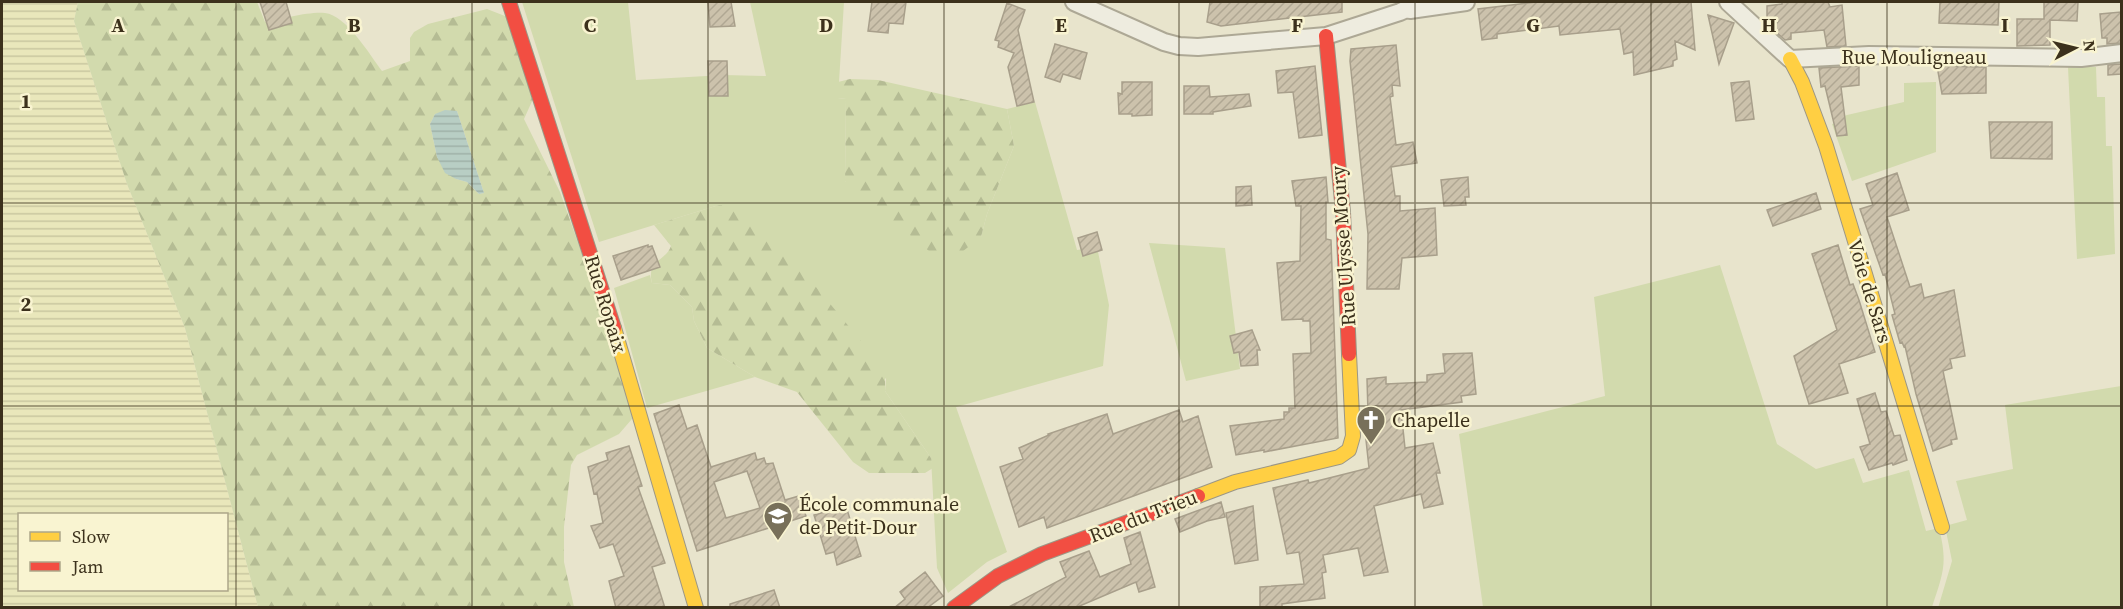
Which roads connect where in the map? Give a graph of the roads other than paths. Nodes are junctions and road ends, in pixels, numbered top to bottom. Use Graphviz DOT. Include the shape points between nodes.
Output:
graph roads {
  1 [pos="509,2"];
  2 [pos="1074,2"];
  3 [pos="1422,2"];
  4 [pos="1466,2"];
  5 [pos="1728,2"];
  6 [pos="1400,12"];
  7 [pos="1326,36"];
  8 [pos="2121,53"];
  9 [pos="1790,59"];
  10 [pos="1345,454"];
  11 [pos="1942,527"];
  12 [pos="696,608"];
  13 [pos="954,608"];
  1 -- 12 [label="street, Rue Ropaix" via="538,88 537,111 560,192 589,278 605,298"];
  2 -- 7 [label="street" via="1179,46"];
  3 -- 6 [label="street"];
  4 -- 6 [label="street"];
  5 -- 9 [label="street"];
  6 -- 7 [label="street"];
  7 -- 10 [label="street, Rue Ulysse Moury" via="1343,212 1353,436"];
  8 -- 9 [label="street, Rue Mouligneau" via="2080,58 1869,55"];
  9 -- 11 [label="street, Voie de Sars" via="1826,146"];
  10 -- 13 [label="street, Rue du Trieu" via="1235,482 1042,554 998,576"];
}
